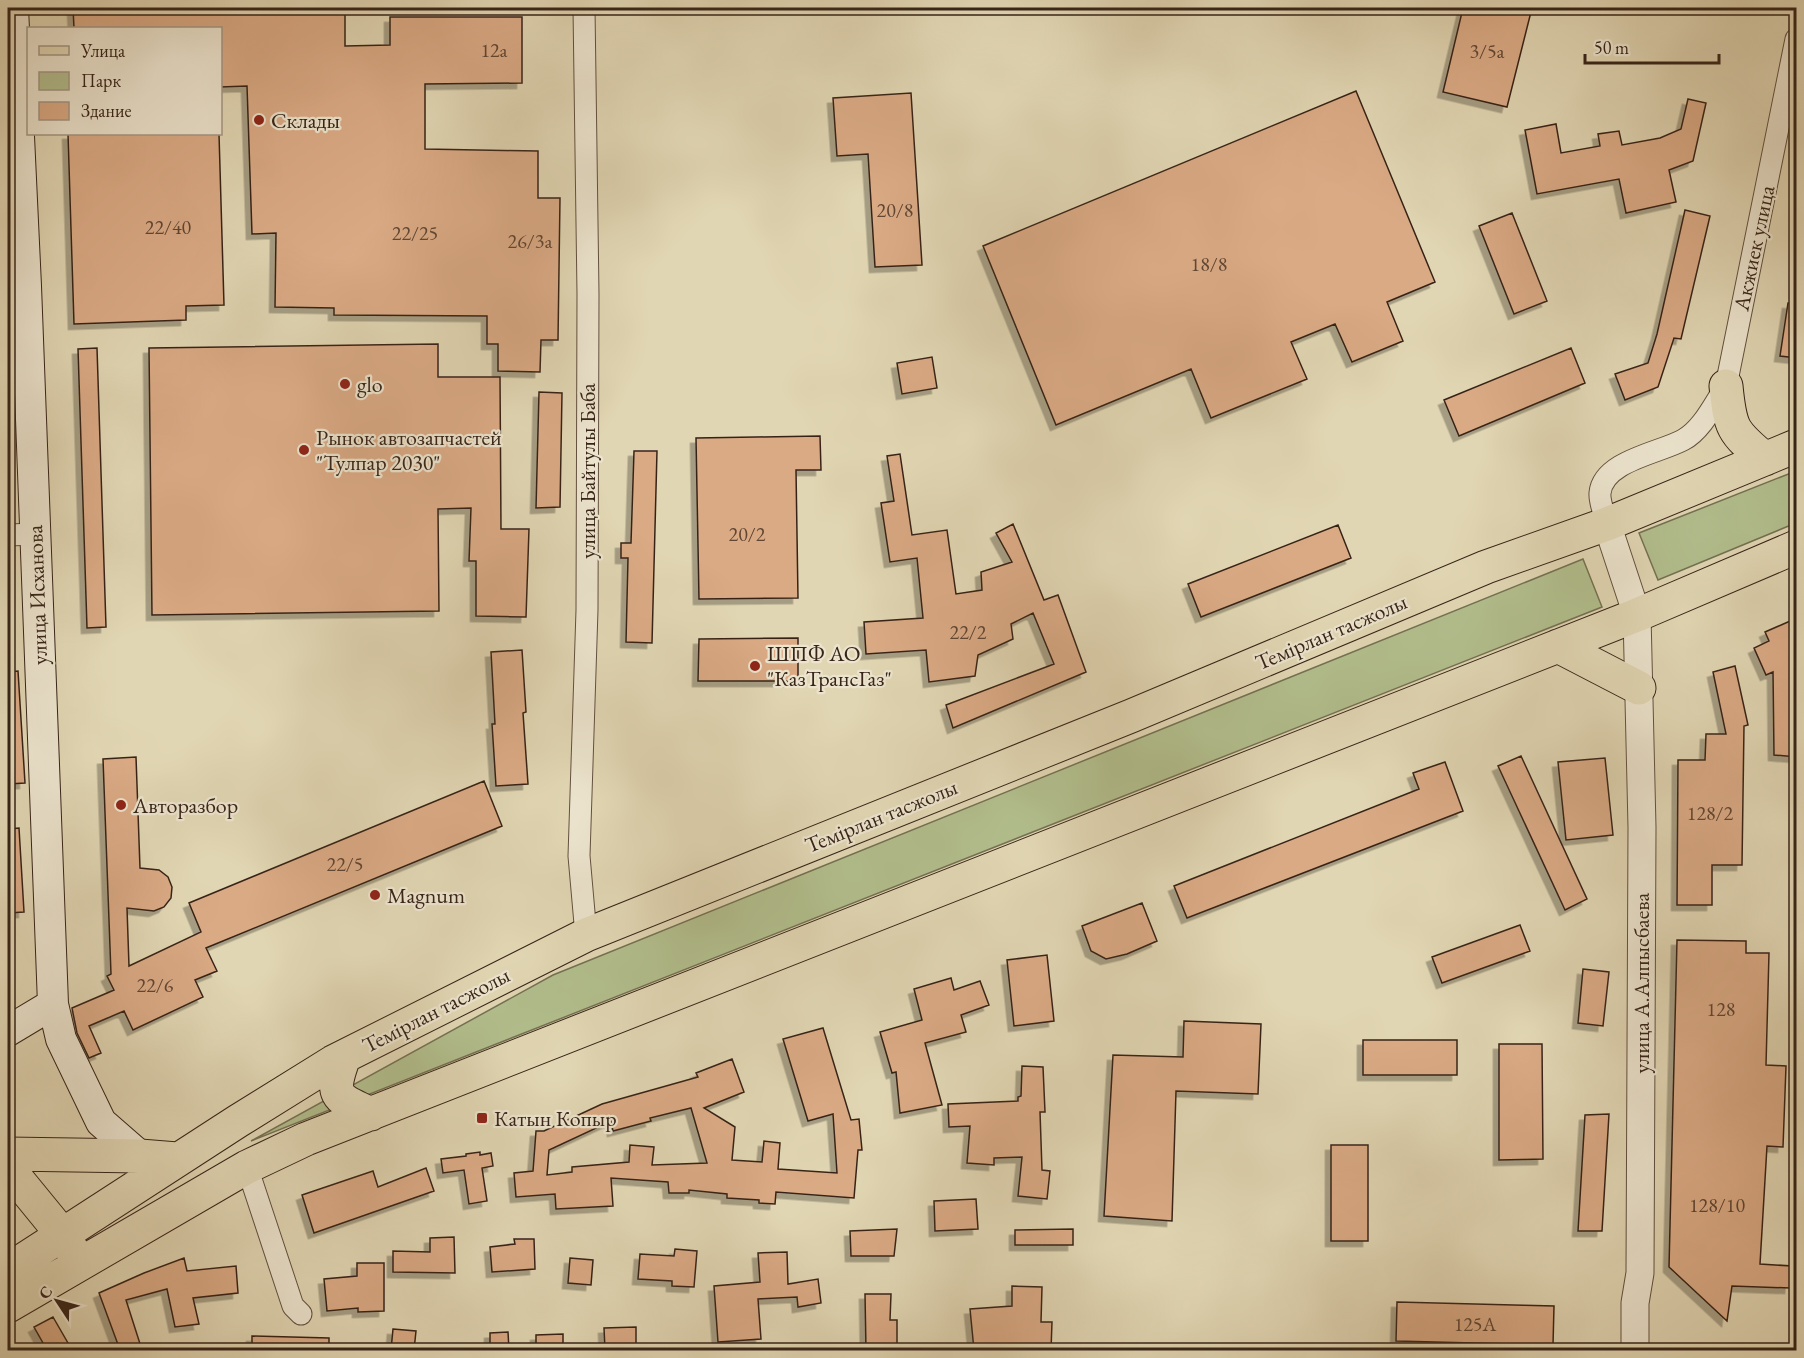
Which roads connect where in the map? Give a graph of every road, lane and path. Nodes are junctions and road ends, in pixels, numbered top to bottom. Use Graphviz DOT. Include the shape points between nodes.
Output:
graph roads {
  1 [pos="13,8"];
  2 [pos="584,8"];
  3 [pos="1797,39"];
  4 [pos="11,46"];
  5 [pos="17,286"];
  6 [pos="1726,386"];
  7 [pos="1797,446"];
  8 [pos="1765,459"];
  9 [pos="1607,524"];
  10 [pos="22,534"];
  11 [pos="1797,547"];
  12 [pos="1637,615"];
  13 [pos="1558,646"];
  14 [pos="1639,688"];
  15 [pos="586,935"];
  16 [pos="52,1004"];
  17 [pos="8,1031"];
  18 [pos="344,1057"];
  19 [pos="371,1114"];
  20 [pos="8,1154"];
  21 [pos="140,1156"];
  22 [pos="177,1160"];
  23 [pos="248,1167"];
  24 [pos="8,1168"];
  25 [pos="8,1204"];
  26 [pos="62,1254"];
  27 [pos="8,1270"];
  28 [pos="8,1306"];
  29 [pos="301,1314"];
  30 [pos="1635,1350"];
  1 -- 4 [label="main road, улица Исханова"];
  2 -- 15 [label="street, улица Байтулы Баба" via="587,599 579,856"];
  3 -- 6 [label="street, Акжиек улица"];
  4 -- 5 [label="main road, улица Исханова"];
  5 -- 10 [label="main road, улица Исханова"];
  6 -- 8 [label="main road" via="1734,431"];
  6 -- 9 [label="street" via="1705,419 1684,440 1609,474 1600,494"];
  7 -- 8 [label="main road, Темірлан тасжолы"];
  8 -- 9 [label="main road, Темірлан тасжолы"];
  9 -- 12 [label="street, улица А.Алпысбаева"];
  9 -- 15 [label="main road, Темірлан тасжолы" via="1486,567 1131,716"];
  10 -- 16 [label="main road, улица Исханова"];
  11 -- 12 [label="main road, Темірлан тасжолы"];
  12 -- 13 [label="main road, Темірлан тасжолы"];
  12 -- 14 [label="street, улица А.Алпысбаева"];
  13 -- 14 [label="main road"];
  13 -- 19 [label="main road, Темірлан тасжолы"];
  14 -- 30 [label="street, улица А.Алпысбаева" via="1641,1273 1635,1303"];
  15 -- 18 [label="main road, Темірлан тасжолы"];
  16 -- 17 [label="main road"];
  16 -- 21 [label="main road, улица Исханова" via="61,1040 101,1122"];
  18 -- 19 [label="main road" via="336,1089 352,1105"];
  18 -- 22 [label="main road, Темірлан тасжолы"];
  19 -- 23 [label="main road, Темірлан тасжолы"];
  20 -- 21 [label="main road"];
  21 -- 22 [label="main road"];
  22 -- 26 [label="main road, Темірлан тасжолы"];
  23 -- 26 [label="main road, Темірлан тасжолы"];
  23 -- 29 [label="street" via="293,1306"];
  24 -- 26 [label="main road"];
  25 -- 26 [label="main road"];
  26 -- 27 [label="main road, Темірлан тасжолы"];
  26 -- 28 [label="main road, Темірлан тасжолы"];
}
